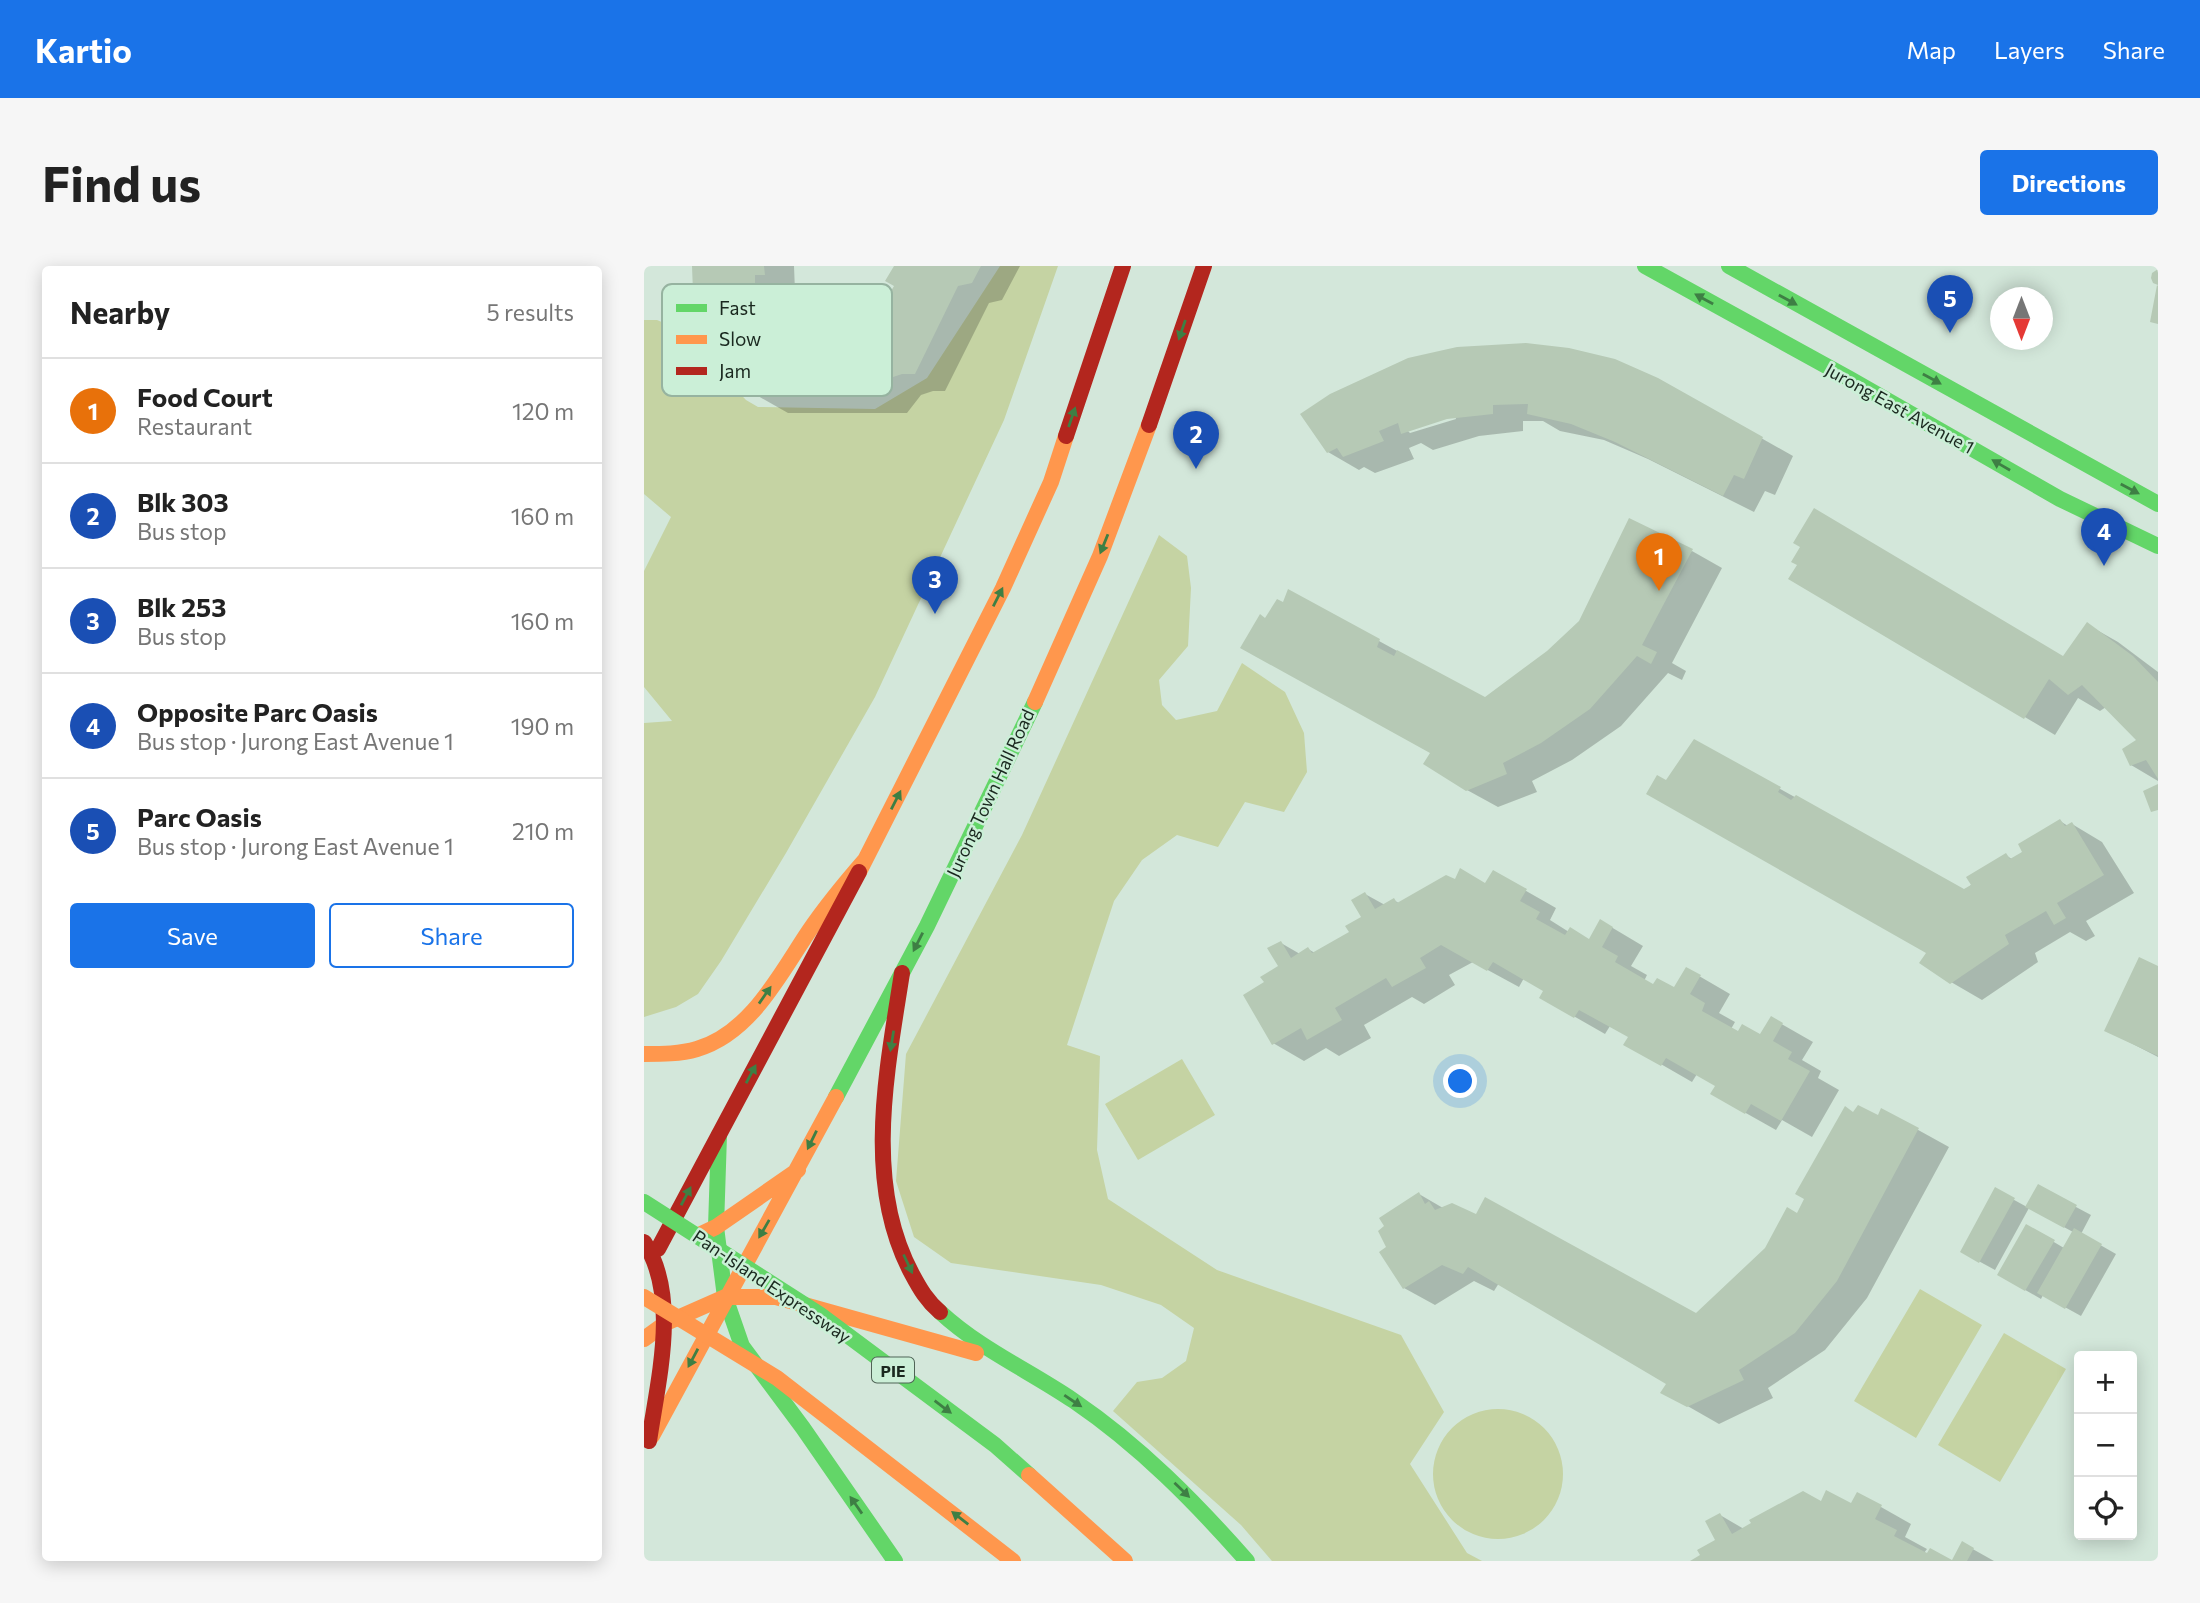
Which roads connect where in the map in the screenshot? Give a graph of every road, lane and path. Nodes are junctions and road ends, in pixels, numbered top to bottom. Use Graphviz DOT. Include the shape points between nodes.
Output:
graph roads {
  1 [pos="1123,266"];
  2 [pos="1204,266"];
  3 [pos="1645,266"];
  4 [pos="1729,266"];
  5 [pos="2158,504"];
  6 [pos="2158,546"];
  7 [pos="865,860"];
  8 [pos="902,973"];
  9 [pos="644,1054"];
  10 [pos="719,1135"];
  11 [pos="798,1170"];
  12 [pos="644,1202"];
  13 [pos="716,1227"];
  14 [pos="644,1242"];
  15 [pos="649,1257"];
  16 [pos="644,1274"];
  17 [pos="644,1297"];
  18 [pos="725,1297"];
  19 [pos="666,1323"];
  20 [pos="644,1339"];
  21 [pos="1015,1365"];
  22 [pos="647,1445"];
  23 [pos="895,1561"];
  24 [pos="1013,1561"];
  25 [pos="1125,1561"];
  26 [pos="1247,1561"];
  7 -- 1 [label="main road, one-way" via="1003,589 1051,482"];
  2 -- 8 [label="main road, Jurong Town Hall Road, one-way" via="1084,593"];
  6 -- 3 [label="main road, Jurong East Avenue 1, one-way" via="2060,499"];
  4 -- 5 [label="main road, one-way"];
  9 -- 7 [label="main road, one-way" via="674,1054 725,1036 757,1005"];
  10 -- 7 [label="main road, one-way"];
  8 -- 11 [label="main road, Jurong Town Hall Road, one-way"];
  8 -- 21 [label="main road, one-way" via="882,1153 891,1220 905,1261 927,1300 957,1327"];
  10 -- 13 [label="main road"];
  15 -- 10 [label="main road, one-way"];
  11 -- 13 [label="main road"];
  11 -- 18 [label="main road, Jurong Town Hall Road, one-way"];
  12 -- 25 [label="main road, Pan-Island Expressway / PIE, one-way, bridge" via="819,1314 995,1445"];
  13 -- 15 [label="main road"];
  13 -- 18 [label="main road"];
  14 -- 15 [label="main road"];
  15 -- 16 [label="main road"];
  15 -- 19 [label="main road"];
  24 -- 17 [label="main road, one-way, bridge" via="777,1378"];
  18 -- 19 [label="main road"];
  18 -- 21 [label="main road" via="776,1297"];
  18 -- 22 [label="main road, Jurong Town Hall Road, one-way"];
  23 -- 18 [label="main road, one-way" via="742,1346"];
  19 -- 20 [label="main road"];
  19 -- 22 [label="main road"];
  21 -- 26 [label="main road, one-way" via="1132,1443"];
}
